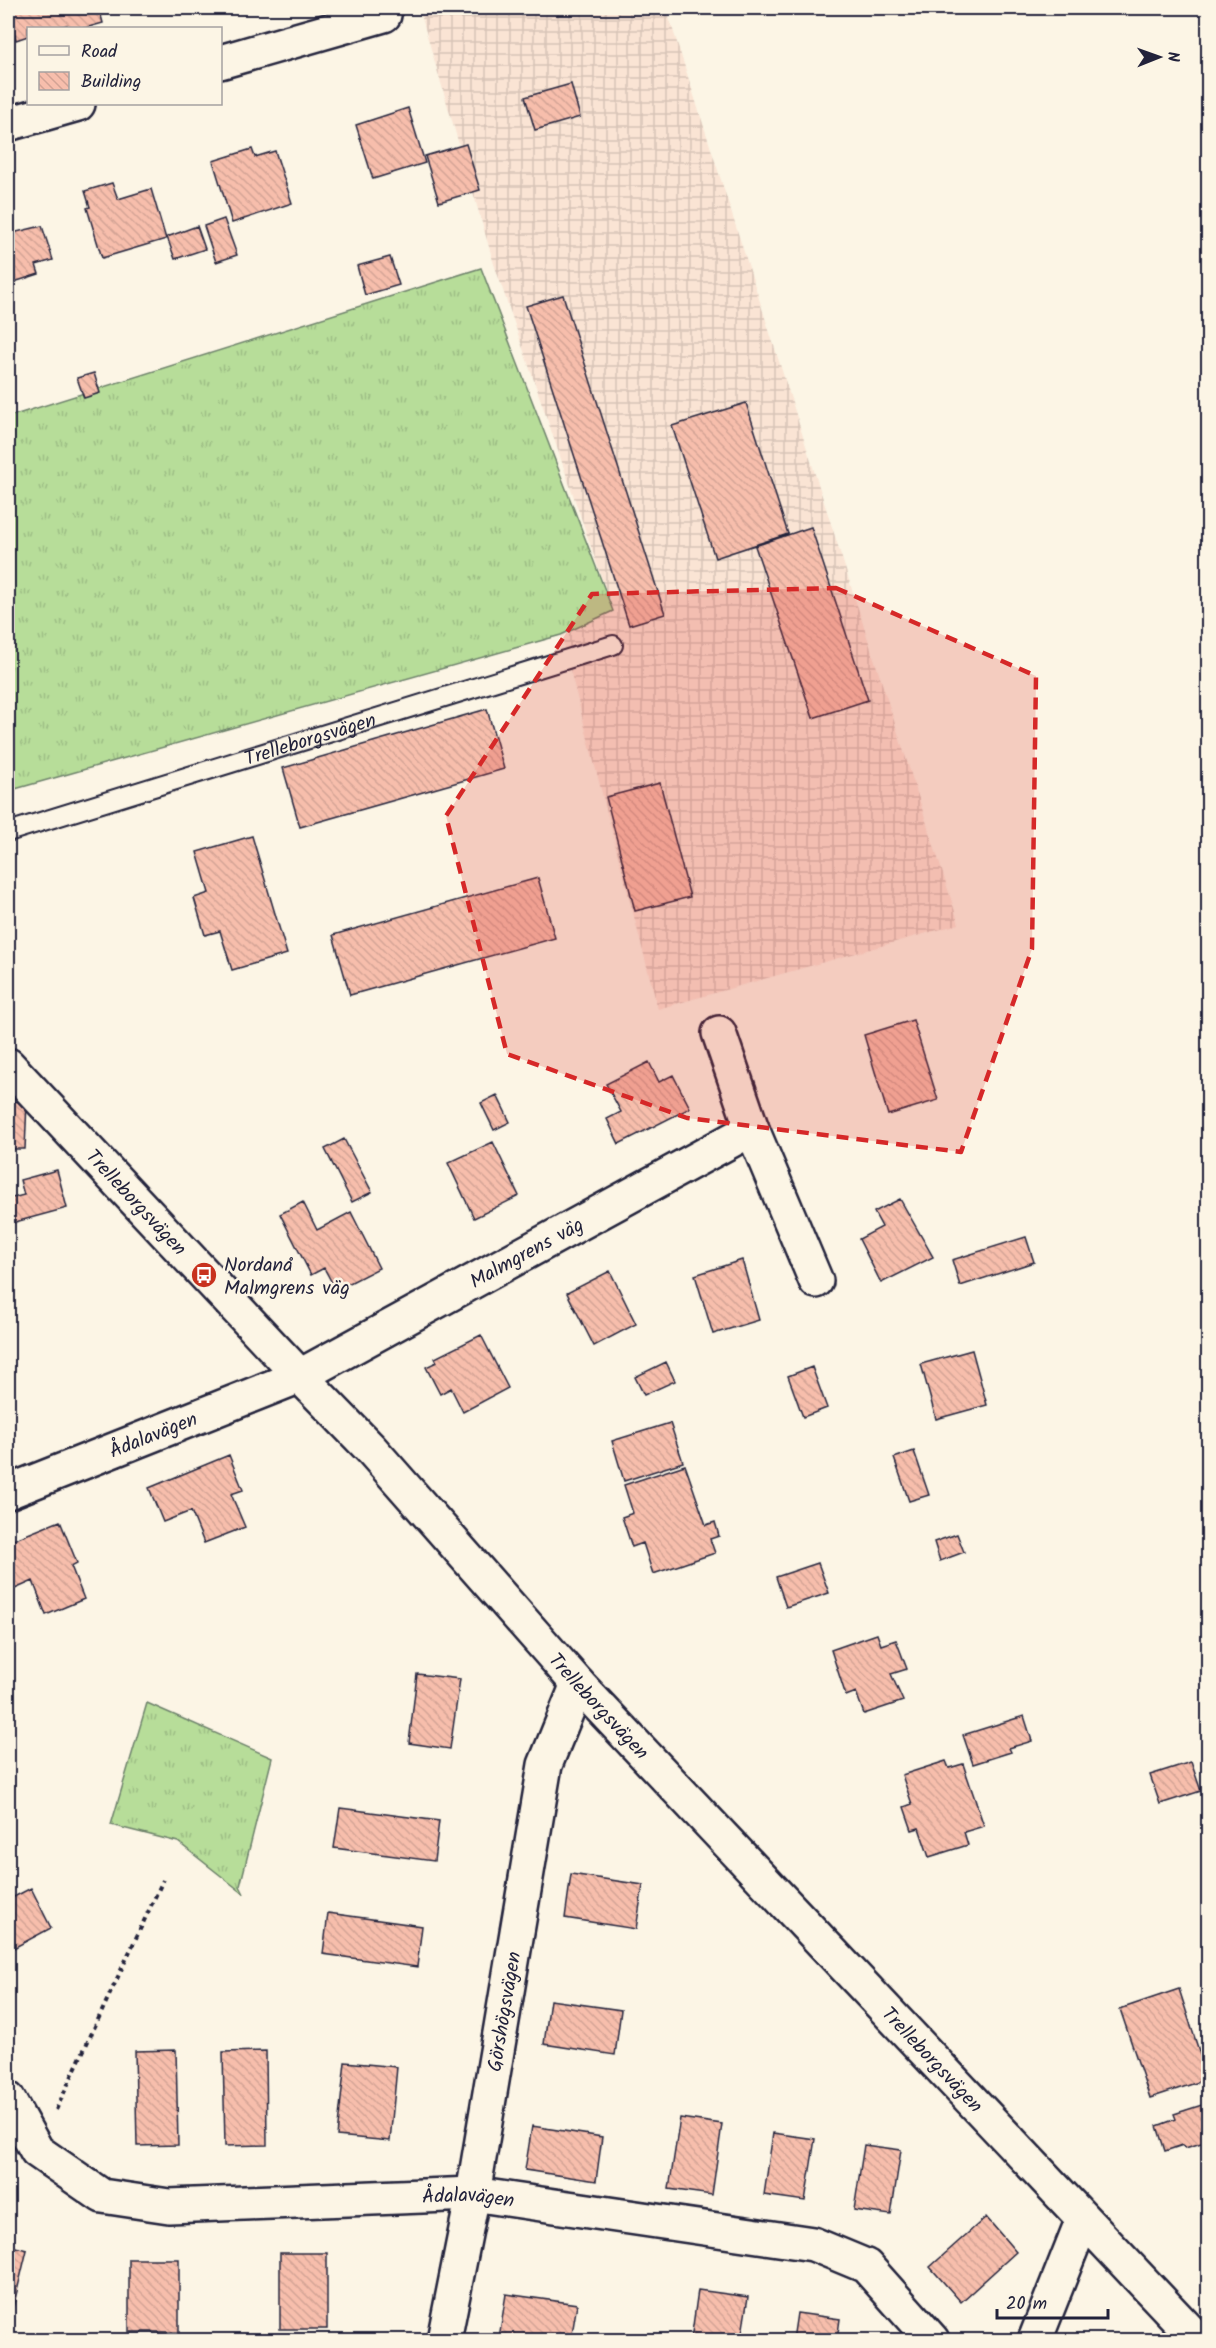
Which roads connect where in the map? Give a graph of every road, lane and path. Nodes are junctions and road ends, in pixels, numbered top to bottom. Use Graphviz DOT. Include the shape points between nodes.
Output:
graph roads {
  1 [pos="384,15"];
  2 [pos="222,61"];
  3 [pos="74,105"];
  4 [pos="8,124"];
  5 [pos="613,645"];
  6 [pos="8,832"];
  7 [pos="719,1033"];
  8 [pos="8,1065"];
  9 [pos="752,1129"];
  10 [pos="816,1281"];
  11 [pos="300,1376"];
  12 [pos="8,1492"];
  13 [pos="578,1684"];
  14 [pos="163,1880"];
  15 [pos="8,2099"];
  16 [pos="37,2151"];
  17 [pos="473,2194"];
  18 [pos="1083,2219"];
  19 [pos="444,2340"];
  20 [pos="932,2340"];
  21 [pos="1035,2340"];
  22 [pos="1198,2340"];
  1 -- 2 [label="street"];
  3 -- 4 [label="street"];
  5 -- 6 [label="lane, Trelleborgsvägen"];
  7 -- 9 [label="street"];
  8 -- 11 [label="street, Trelleborgsvägen"];
  9 -- 10 [label="street"];
  9 -- 11 [label="street, Malmgrens väg"];
  11 -- 12 [label="street, Ådalavägen"];
  11 -- 13 [label="street, Trelleborgsvägen" via="371,1449"];
  13 -- 17 [label="street, Görshögsvägen" via="544,1765"];
  13 -- 18 [label="street, Trelleborgsvägen"];
  14 -- 16 [label="path"];
  15 -- 16 [label="street, Ådalavägen"];
  16 -- 17 [label="street, Ådalavägen" via="102,2196 169,2206"];
  17 -- 19 [label="street, Görshögsvägen"];
  17 -- 20 [label="street, Ådalavägen" via="813,2244 866,2266"];
  18 -- 21 [label="street"];
  18 -- 22 [label="street, Trelleborgsvägen"];
}
